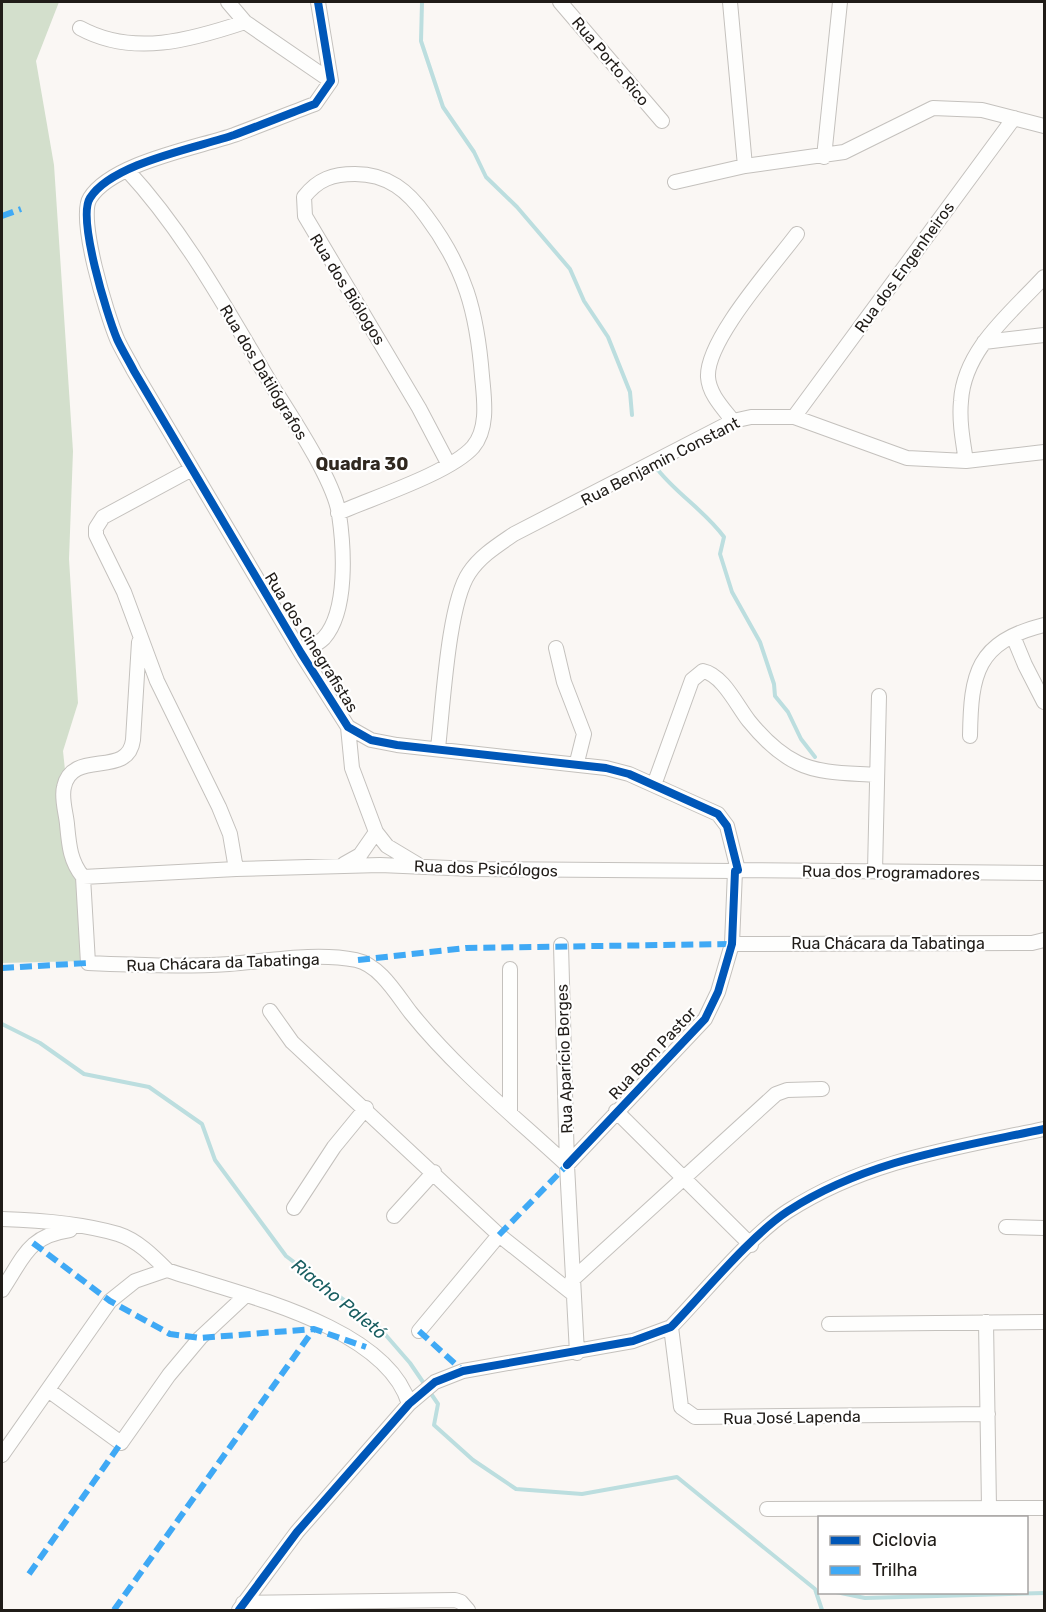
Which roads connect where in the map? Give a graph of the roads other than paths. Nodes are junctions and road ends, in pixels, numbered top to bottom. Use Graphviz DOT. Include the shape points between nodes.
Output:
graph roads {
  1 [pos="228,2"];
  2 [pos="318,2"];
  3 [pos="561,2"];
  4 [pos="730,2"];
  5 [pos="840,2"];
  6 [pos="245,22"];
  7 [pos="80,28"];
  8 [pos="331,81"];
  9 [pos="1014,118"];
  10 [pos="662,121"];
  11 [pos="1043,122"];
  12 [pos="824,157"];
  13 [pos="745,166"];
  14 [pos="128,170"];
  15 [pos="675,182"];
  16 [pos="797,234"];
  17 [pos="1044,277"];
  18 [pos="1044,335"];
  19 [pos="984,342"];
  20 [pos="795,417"];
  21 [pos="733,421"];
  22 [pos="1044,453"];
  23 [pos="966,462"];
  24 [pos="449,465"];
  25 [pos="192,469"];
  26 [pos="338,513"];
  27 [pos="1044,625"];
  28 [pos="139,636"];
  29 [pos="1014,636"];
  30 [pos="556,648"];
  31 [pos="301,654"];
  32 [pos="879,696"];
  33 [pos="1044,702"];
  34 [pos="348,727"];
  35 [pos="970,736"];
  36 [pos="438,748"];
  37 [pos="577,762"];
  38 [pos="876,775"];
  39 [pos="654,785"];
  40 [pos="376,832"];
  41 [pos="341,866"];
  42 [pos="422,866"];
  43 [pos="236,869"];
  44 [pos="736,871"];
  45 [pos="875,871"];
  46 [pos="1044,873"];
  47 [pos="83,877"];
  48 [pos="1044,940"];
  49 [pos="732,944"];
  50 [pos="561,945"];
  51 [pos="510,969"];
  52 [pos="270,1011"];
  53 [pos="822,1089"];
  54 [pos="366,1108"];
  55 [pos="616,1112"];
  56 [pos="510,1113"];
  57 [pos="1044,1128"];
  58 [pos="567,1165"];
  59 [pos="434,1172"];
  60 [pos="683,1180"];
  61 [pos="294,1208"];
  62 [pos="394,1216"];
  63 [pos="2,1219"];
  64 [pos="1006,1227"];
  65 [pos="1044,1227"];
  66 [pos="83,1228"];
  67 [pos="499,1235"];
  68 [pos="751,1245"];
  69 [pos="167,1270"];
  70 [pos="572,1287"];
  71 [pos="2,1290"];
  72 [pos="245,1296"];
  73 [pos="986,1322"];
  74 [pos="1044,1322"];
  75 [pos="829,1324"];
  76 [pos="671,1327"];
  77 [pos="419,1331"];
  78 [pos="577,1353"];
  79 [pos="48,1390"];
  80 [pos="409,1404"];
  81 [pos="988,1414"];
  82 [pos="2,1455"];
  83 [pos="989,1507"];
  84 [pos="1044,1508"];
  85 [pos="767,1509"];
  86 [pos="241,1607"];
  87 [pos="468,1611"];
  1 -- 6 [label="street"];
  2 -- 8 [label="street"];
  3 -- 10 [label="street, Rua Porto Rico"];
  4 -- 13 [label="street"];
  5 -- 12 [label="street"];
  6 -- 7 [label="street" via="206,35 128,45"];
  6 -- 8 [label="street"];
  8 -- 14 [label="street" via="315,104"];
  9 -- 11 [label="street"];
  9 -- 12 [label="street" via="982,110 933,108 862,146"];
  9 -- 20 [label="street, Rua dos Engenheiros"];
  12 -- 13 [label="street"];
  13 -- 15 [label="street"];
  14 -- 25 [label="street, Rua dos Cinegrafistas" via="107,180 88,200 85,214 95,266 118,341"];
  14 -- 26 [label="street, Rua dos Datilógrafos" via="161,208 206,276 302,435"];
  16 -- 21 [label="street" via="738,312 710,360 708,378 713,393"];
  17 -- 19 [label="street"];
  18 -- 19 [label="street"];
  19 -- 23 [label="street" via="973,359 961,400"];
  20 -- 21 [label="street, Rua Benjamin Constant" via="774,415"];
  20 -- 23 [label="street, Rua Benjamin Constant" via="907,458"];
  21 -- 36 [label="street, Rua Benjamin Constant" via="514,534 470,571 457,594"];
  22 -- 23 [label="street, Rua Benjamin Constant"];
  24 -- 24 [label="street, Rua dos Biólogos" via="305,216 304,196 322,179 367,174 389,180 412,196 456,260 476,328 484,404 482,428 473,446"];
  24 -- 26 [label="street, Rua dos Biólogos"];
  25 -- 28 [label="street" via="103,516 96,528"];
  25 -- 31 [label="street, Rua dos Cinegrafistas"];
  26 -- 31 [label="street, Rua dos Datilógrafos" via="340,605 323,638"];
  27 -- 29 [label="street"];
  28 -- 43 [label="street" via="181,733 219,807 230,834"];
  28 -- 47 [label="street" via="132,747 118,761 75,769 63,790 70,854"];
  29 -- 33 [label="street"];
  29 -- 35 [label="street" via="994,648 977,674 971,694"];
  30 -- 37 [label="street" via="584,734"];
  31 -- 34 [label="street, Rua dos Cinegrafistas"];
  32 -- 38 [label="street"];
  34 -- 36 [label="street, Rua dos Cinegrafistas" via="370,740"];
  34 -- 40 [label="street, Rua dos Cinegrafistas" via="352,768"];
  36 -- 37 [label="street, Rua dos Cinegrafistas"];
  37 -- 39 [label="street, Rua dos Cinegrafistas"];
  38 -- 39 [label="street" via="799,764 772,745 717,679 703,671 692,680"];
  38 -- 45 [label="street"];
  39 -- 44 [label="street, Rua dos Cinegrafistas" via="718,814 730,835"];
  40 -- 41 [label="street" via="360,855"];
  40 -- 42 [label="street" via="387,846"];
  41 -- 42 [label="street, Rua dos Psicólogos"];
  41 -- 43 [label="street, Rua dos Psicólogos"];
  42 -- 44 [label="street, Rua dos Psicólogos"];
  43 -- 47 [label="street, Rua dos Psicólogos"];
  44 -- 45 [label="street, Rua dos Programadores"];
  44 -- 49 [label="street, Rua dos Cinegrafistas"];
  45 -- 46 [label="street, Rua dos Programadores"];
  47 -- 56 [label="street, Rua Chácara da Tabatinga" via="88,963 171,966 276,959 358,960 391,986 434,1039"];
  48 -- 49 [label="street, Rua Chácara da Tabatinga"];
  49 -- 55 [label="street, Rua Bom Pastor" via="722,982 705,1019"];
  50 -- 58 [label="street, Rua Aparício Borges"];
  51 -- 56 [label="street"];
  52 -- 54 [label="street" via="292,1042"];
  53 -- 60 [label="street" via="776,1094"];
  54 -- 59 [label="street"];
  54 -- 61 [label="street" via="334,1147"];
  55 -- 58 [label="street, Rua Bom Pastor"];
  55 -- 60 [label="street"];
  56 -- 58 [label="street"];
  57 -- 68 [label="street" via="878,1166 787,1212"];
  58 -- 70 [label="street, Rua Aparício Borges"];
  59 -- 62 [label="street"];
  59 -- 67 [label="street"];
  60 -- 68 [label="street"];
  60 -- 70 [label="street"];
  63 -- 66 [label="street"];
  64 -- 65 [label="street"];
  66 -- 69 [label="street" via="118,1234 152,1254"];
  66 -- 71 [label="street" via="54,1232 33,1243"];
  67 -- 70 [label="street"];
  67 -- 77 [label="street"];
  68 -- 76 [label="street"];
  69 -- 72 [label="street"];
  69 -- 79 [label="street" via="135,1281 110,1301"];
  70 -- 78 [label="street, Rua Aparício Borges"];
  72 -- 79 [label="street" via="200,1338 121,1443"];
  72 -- 80 [label="street" via="306,1317 366,1347 397,1376"];
  73 -- 74 [label="street"];
  73 -- 75 [label="street"];
  73 -- 81 [label="street"];
  76 -- 78 [label="street" via="633,1341"];
  76 -- 81 [label="street, Rua José Lapenda" via="681,1407 695,1417"];
  78 -- 80 [label="street" via="463,1371 429,1386"];
  79 -- 82 [label="street"];
  80 -- 86 [label="street" via="297,1532"];
  81 -- 83 [label="street"];
  83 -- 84 [label="street"];
  83 -- 85 [label="street"];
  86 -- 87 [label="street" via="455,1600"];
}
